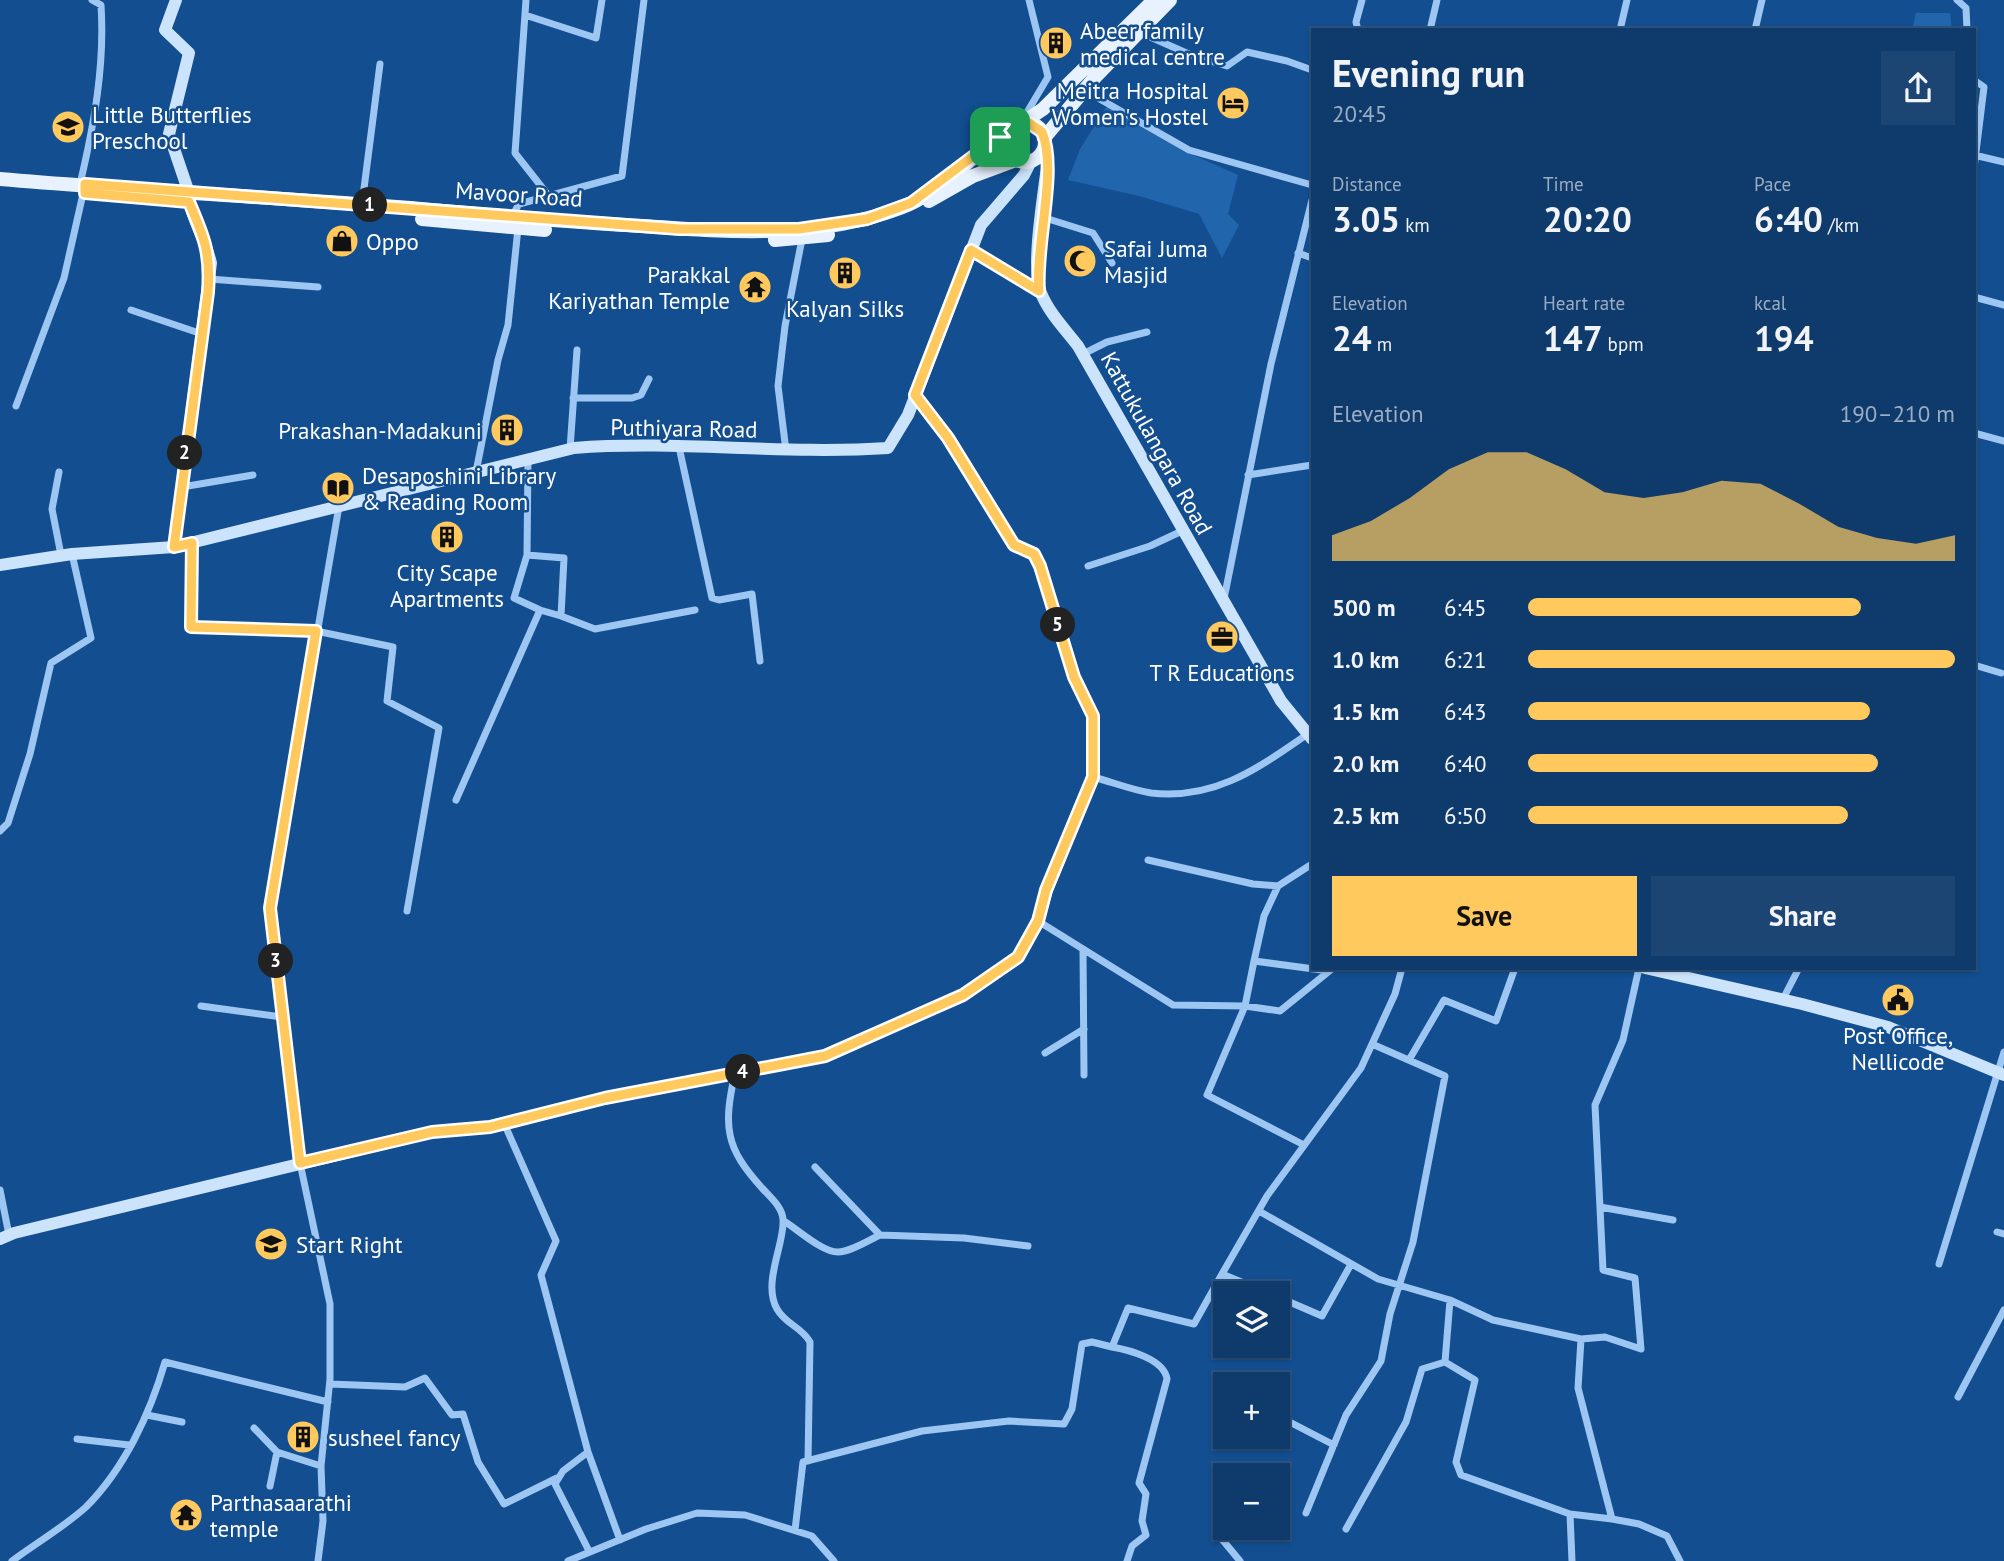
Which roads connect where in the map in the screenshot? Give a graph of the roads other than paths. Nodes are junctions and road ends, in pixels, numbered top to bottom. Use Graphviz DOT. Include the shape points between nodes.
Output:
graph roads {
  1 [pos="92,0"];
  2 [pos="176,0"];
  3 [pos="526,0"];
  4 [pos="601,0"];
  5 [pos="644,0"];
  6 [pos="1028,0"];
  7 [pos="1154,0"];
  8 [pos="1170,0"];
  9 [pos="1362,0"];
  10 [pos="1437,0"];
  11 [pos="1627,0"];
  12 [pos="1762,0"];
  13 [pos="1957,0"];
  14 [pos="525,15"];
  15 [pos="1358,28"];
  16 [pos="1430,28"];
  17 [pos="1620,28"];
  18 [pos="1755,28"];
  19 [pos="1966,28"];
  20 [pos="1138,32"];
  21 [pos="380,64"];
  22 [pos="1311,70"];
  23 [pos="1976,81"];
  24 [pos="1084,90"];
  25 [pos="1022,123"];
  26 [pos="1008,132"];
  27 [pos="1044,143"];
  28 [pos="1976,147"];
  29 [pos="1976,155"];
  30 [pos="1024,161"];
  31 [pos="2004,162"];
  32 [pos="0,179"];
  33 [pos="1311,185"];
  34 [pos="83,187"];
  35 [pos="0,188"];
  36 [pos="548,195"];
  37 [pos="184,198"];
  38 [pos="1311,204"];
  39 [pos="362,205"];
  40 [pos="1042,217"];
  41 [pos="514,224"];
  42 [pos="802,239"];
  43 [pos="971,250"];
  44 [pos="1298,253"];
  45 [pos="1311,258"];
  46 [pos="1112,262"];
  47 [pos="209,279"];
  48 [pos="317,287"];
  49 [pos="1039,291"];
  50 [pos="1976,298"];
  51 [pos="2004,305"];
  52 [pos="131,310"];
  53 [pos="1147,332"];
  54 [pos="202,334"];
  55 [pos="578,350"];
  56 [pos="1083,354"];
  57 [pos="649,379"];
  58 [pos="915,395"];
  59 [pos="573,398"];
  60 [pos="16,406"];
  61 [pos="1976,434"];
  62 [pos="2004,441"];
  63 [pos="678,447"];
  64 [pos="570,449"];
  65 [pos="786,451"];
  66 [pos="528,460"];
  67 [pos="1311,465"];
  68 [pos="59,472"];
  69 [pos="476,472"];
  70 [pos="253,475"];
  71 [pos="1248,475"];
  72 [pos="181,487"];
  73 [pos="339,505"];
  74 [pos="1182,531"];
  75 [pos="192,543"];
  76 [pos="174,547"];
  77 [pos="66,555"];
  78 [pos="527,555"];
  79 [pos="0,565"];
  80 [pos="1088,566"];
  81 [pos="1223,603"];
  82 [pos="540,610"];
  83 [pos="695,610"];
  84 [pos="561,616"];
  85 [pos="316,631"];
  86 [pos="760,661"];
  87 [pos="1976,666"];
  88 [pos="2001,673"];
  89 [pos="1311,734"];
  90 [pos="1093,777"];
  91 [pos="456,800"];
  92 [pos="0,831"];
  93 [pos="1148,860"];
  94 [pos="1311,865"];
  95 [pos="1278,886"];
  96 [pos="407,911"];
  97 [pos="1038,921"];
  98 [pos="1083,949"];
  99 [pos="1254,961"];
  100 [pos="1311,967"];
  101 [pos="1330,970"];
  102 [pos="1401,970"];
  103 [pos="1514,970"];
  104 [pos="1639,970"];
  105 [pos="1654,970"];
  106 [pos="1798,970"];
  107 [pos="1783,999"];
  108 [pos="201,1006"];
  109 [pos="1245,1006"];
  110 [pos="282,1017"];
  111 [pos="1084,1029"];
  112 [pos="1372,1044"];
  113 [pos="2004,1052"];
  114 [pos="1045,1053"];
  115 [pos="1409,1060"];
  116 [pos="735,1073"];
  117 [pos="2000,1073"];
  118 [pos="1084,1075"];
  119 [pos="503,1123"];
  120 [pos="1304,1145"];
  121 [pos="300,1163"];
  122 [pos="815,1167"];
  123 [pos="0,1190"];
  124 [pos="1600,1207"];
  125 [pos="1259,1211"];
  126 [pos="1673,1220"];
  127 [pos="784,1221"];
  128 [pos="880,1235"];
  129 [pos="5,1237"];
  130 [pos="1028,1246"];
  131 [pos="1939,1264"];
  132 [pos="1350,1266"];
  133 [pos="1222,1274"];
  134 [pos="1239,1281"];
  135 [pos="1401,1286"];
  136 [pos="1450,1300"];
  137 [pos="1290,1302"];
  138 [pos="2004,1310"];
  139 [pos="1581,1339"];
  140 [pos="1112,1347"];
  141 [pos="1445,1362"];
  142 [pos="330,1384"];
  143 [pos="1958,1397"];
  144 [pos="328,1402"];
  145 [pos="147,1415"];
  146 [pos="182,1422"];
  147 [pos="1290,1422"];
  148 [pos="254,1428"];
  149 [pos="77,1439"];
  150 [pos="129,1445"];
  151 [pos="1334,1445"];
  152 [pos="277,1452"];
  153 [pos="588,1452"];
  154 [pos="808,1461"];
  155 [pos="321,1466"];
  156 [pos="557,1478"];
  157 [pos="270,1486"];
  158 [pos="1306,1513"];
  159 [pos="1570,1514"];
  160 [pos="1612,1519"];
  161 [pos="1346,1529"];
  162 [pos="795,1531"];
  163 [pos="620,1539"];
  164 [pos="1223,1540"];
  165 [pos="589,1552"];
  166 [pos="12,1561"];
  167 [pos="318,1561"];
  168 [pos="568,1561"];
  169 [pos="834,1561"];
  170 [pos="1127,1561"];
  171 [pos="1240,1561"];
  172 [pos="1572,1561"];
  173 [pos="1680,1561"];
  1 -- 34 [label="street" via="101,5 103,36"];
  2 -- 37 [label="street" via="165,30 189,53 169,134"];
  3 -- 14 [label="street"];
  4 -- 14 [label="street" via="596,38"];
  5 -- 36 [label="street" via="622,176"];
  6 -- 25 [label="street" via="1048,77"];
  7 -- 25 [label="main road, Mavoor Road"];
  8 -- 20 [label="main road, Mavoor Road"];
  9 -- 15 [label="street"];
  10 -- 16 [label="street"];
  11 -- 17 [label="street"];
  12 -- 18 [label="street"];
  13 -- 19 [label="street" via="1966,8"];
  14 -- 36 [label="street" via="514,153"];
  20 -- 22 [label="street" via="1227,66 1247,52"];
  20 -- 24 [label="main road, Mavoor Road"];
  21 -- 39 [label="street"];
  23 -- 28 [label="street" via="1984,87"];
  24 -- 27 [label="main road, Mavoor Road"];
  24 -- 33 [label="street" via="1189,150"];
  25 -- 26 [label="main road, Mavoor Road"];
  25 -- 27 [label="main road" via="1035,126"];
  26 -- 30 [label="main road" via="1006,149"];
  26 -- 41 [label="main road, Mavoor Road" via="911,203 867,219 825,227 740,232"];
  27 -- 30 [label="main road, Mavoor Road"];
  27 -- 40 [label="street" via="1048,158"];
  29 -- 31 [label="street"];
  30 -- 42 [label="main road, Mavoor Road" via="973,176 904,217"];
  30 -- 43 [label="street, Puthiyara Road" via="1024,175 981,225"];
  32 -- 34 [label="main road, Mavoor Road"];
  34 -- 35 [label="main road, Mavoor Road"];
  34 -- 37 [label="main road, Mavoor Road"];
  34 -- 60 [label="street" via="61,289"];
  36 -- 41 [label="street" via="519,204"];
  37 -- 39 [label="main road, Mavoor Road"];
  37 -- 41 [label="main road, Mavoor Road"];
  37 -- 47 [label="street" via="208,248"];
  38 -- 44 [label="street"];
  39 -- 41 [label="main road, Mavoor Road"];
  40 -- 46 [label="street" via="1093,233"];
  40 -- 49 [label="street"];
  41 -- 42 [label="main road, Mavoor Road" via="702,240"];
  41 -- 69 [label="street" via="509,325"];
  42 -- 65 [label="street" via="778,386"];
  43 -- 49 [label="street"];
  43 -- 58 [label="street, Puthiyara Road"];
  44 -- 45 [label="street"];
  44 -- 71 [label="street"];
  47 -- 48 [label="street"];
  47 -- 54 [label="street"];
  49 -- 56 [label="street, Kattukulangara Road"];
  50 -- 51 [label="street"];
  52 -- 54 [label="street"];
  53 -- 56 [label="street" via="1107,342"];
  54 -- 72 [label="street"];
  55 -- 59 [label="street"];
  56 -- 74 [label="street, Kattukulangara Road"];
  57 -- 59 [label="street" via="641,395 632,398"];
  58 -- 65 [label="street, Puthiyara Road" via="888,448"];
  58 -- 90 [label="street" via="948,438 1014,545 1034,554 1040,566 1074,677 1093,716"];
  59 -- 64 [label="street"];
  61 -- 62 [label="street"];
  63 -- 64 [label="street, Puthiyara Road" via="637,444"];
  63 -- 65 [label="street, Puthiyara Road"];
  63 -- 86 [label="street" via="712,598 752,594"];
  64 -- 66 [label="street, Puthiyara Road"];
  66 -- 69 [label="street, Puthiyara Road"];
  66 -- 78 [label="street"];
  67 -- 71 [label="street"];
  68 -- 77 [label="street" via="52,509"];
  69 -- 73 [label="street, Puthiyara Road"];
  70 -- 72 [label="street"];
  71 -- 81 [label="street"];
  72 -- 76 [label="street"];
  73 -- 75 [label="street, Puthiyara Road"];
  73 -- 85 [label="street"];
  74 -- 80 [label="street"];
  74 -- 81 [label="street, Kattukulangara Road"];
  75 -- 76 [label="street, Puthiyara Road"];
  75 -- 85 [label="street" via="191,627"];
  76 -- 77 [label="street, Puthiyara Road"];
  77 -- 79 [label="street, Puthiyara Road"];
  77 -- 92 [label="street" via="92,638 51,663 30,754 8,823"];
  78 -- 82 [label="street" via="514,598"];
  78 -- 84 [label="street" via="565,558"];
  81 -- 89 [label="street, Kattukulangara Road" via="1281,701"];
  82 -- 84 [label="street"];
  82 -- 91 [label="street"];
  83 -- 84 [label="street" via="595,629"];
  85 -- 96 [label="street" via="393,647 387,701 439,727"];
  85 -- 110 [label="street" via="270,908"];
  87 -- 88 [label="street"];
  89 -- 90 [label="street" via="1255,771 1214,789 1151,793"];
  90 -- 97 [label="street" via="1046,890"];
  93 -- 95 [label="street"];
  94 -- 95 [label="street"];
  95 -- 99 [label="street" via="1264,916"];
  97 -- 98 [label="street"];
  97 -- 116 [label="street" via="1018,957 963,995 825,1056"];
  98 -- 109 [label="street" via="1173,1005"];
  98 -- 111 [label="street"];
  99 -- 100 [label="street"];
  99 -- 109 [label="street"];
  101 -- 109 [label="street" via="1280,1010"];
  102 -- 112 [label="street"];
  103 -- 115 [label="street" via="1496,1021 1444,1000"];
  104 -- 124 [label="street" via="1623,1040 1595,1105"];
  105 -- 107 [label="street"];
  106 -- 107 [label="street"];
  107 -- 117 [label="street" via="1888,1027"];
  108 -- 110 [label="street"];
  109 -- 120 [label="street" via="1207,1095"];
  110 -- 121 [label="street"];
  111 -- 114 [label="street"];
  111 -- 118 [label="street"];
  112 -- 115 [label="street"];
  112 -- 120 [label="street" via="1361,1068"];
  113 -- 117 [label="street"];
  115 -- 135 [label="street" via="1445,1076"];
  116 -- 119 [label="street"];
  116 -- 127 [label="street" via="726,1123 743,1168 777,1204"];
  117 -- 131 [label="street"];
  119 -- 121 [label="street" via="432,1132"];
  119 -- 153 [label="street" via="556,1241 541,1275"];
  120 -- 125 [label="street"];
  121 -- 129 [label="street"];
  121 -- 142 [label="street" via="330,1304"];
  122 -- 128 [label="street"];
  123 -- 129 [label="street"];
  124 -- 126 [label="street"];
  124 -- 139 [label="street" via="1604,1270 1635,1278 1642,1349 1605,1337"];
  125 -- 132 [label="street"];
  125 -- 133 [label="street"];
  127 -- 128 [label="street" via="817,1246 838,1252"];
  127 -- 154 [label="street" via="773,1266 775,1307 785,1320 803,1330 810,1342"];
  128 -- 130 [label="street" via="914,1234"];
  132 -- 135 [label="street"];
  132 -- 137 [label="street" via="1322,1317"];
  133 -- 134 [label="street"];
  133 -- 140 [label="street" via="1194,1324 1128,1308"];
  135 -- 136 [label="street"];
  135 -- 151 [label="street" via="1381,1361 1346,1415"];
  136 -- 139 [label="street" via="1493,1320"];
  136 -- 141 [label="street"];
  138 -- 143 [label="street"];
  139 -- 160 [label="street" via="1578,1388"];
  140 -- 154 [label="street" via="1082,1344 1072,1409 1064,1424 1009,1420 922,1431"];
  140 -- 170 [label="street" via="1155,1364 1167,1379 1139,1483 1146,1494 1142,1521 1146,1535 1132,1545"];
  141 -- 159 [label="street" via="1475,1380 1456,1462 1461,1475"];
  141 -- 161 [label="street" via="1422,1369 1406,1422"];
  142 -- 144 [label="street"];
  142 -- 156 [label="street" via="405,1387 425,1378 452,1415 463,1414 478,1462 504,1504"];
  144 -- 145 [label="street" via="165,1362"];
  144 -- 155 [label="street"];
  145 -- 146 [label="street"];
  145 -- 150 [label="street"];
  147 -- 151 [label="street"];
  148 -- 152 [label="street"];
  149 -- 150 [label="street"];
  150 -- 166 [label="street" via="106,1485 84,1508"];
  151 -- 158 [label="street"];
  152 -- 155 [label="street"];
  152 -- 157 [label="street"];
  153 -- 156 [label="street"];
  153 -- 163 [label="street"];
  154 -- 162 [label="street" via="803,1462"];
  155 -- 167 [label="street" via="323,1521"];
  156 -- 165 [label="street" via="555,1484"];
  159 -- 160 [label="street"];
  159 -- 172 [label="street"];
  160 -- 173 [label="street" via="1667,1536"];
  162 -- 163 [label="street" via="745,1515 697,1513"];
  162 -- 169 [label="street" via="812,1536"];
  163 -- 165 [label="street"];
  164 -- 171 [label="street"];
  165 -- 168 [label="street"];
}
